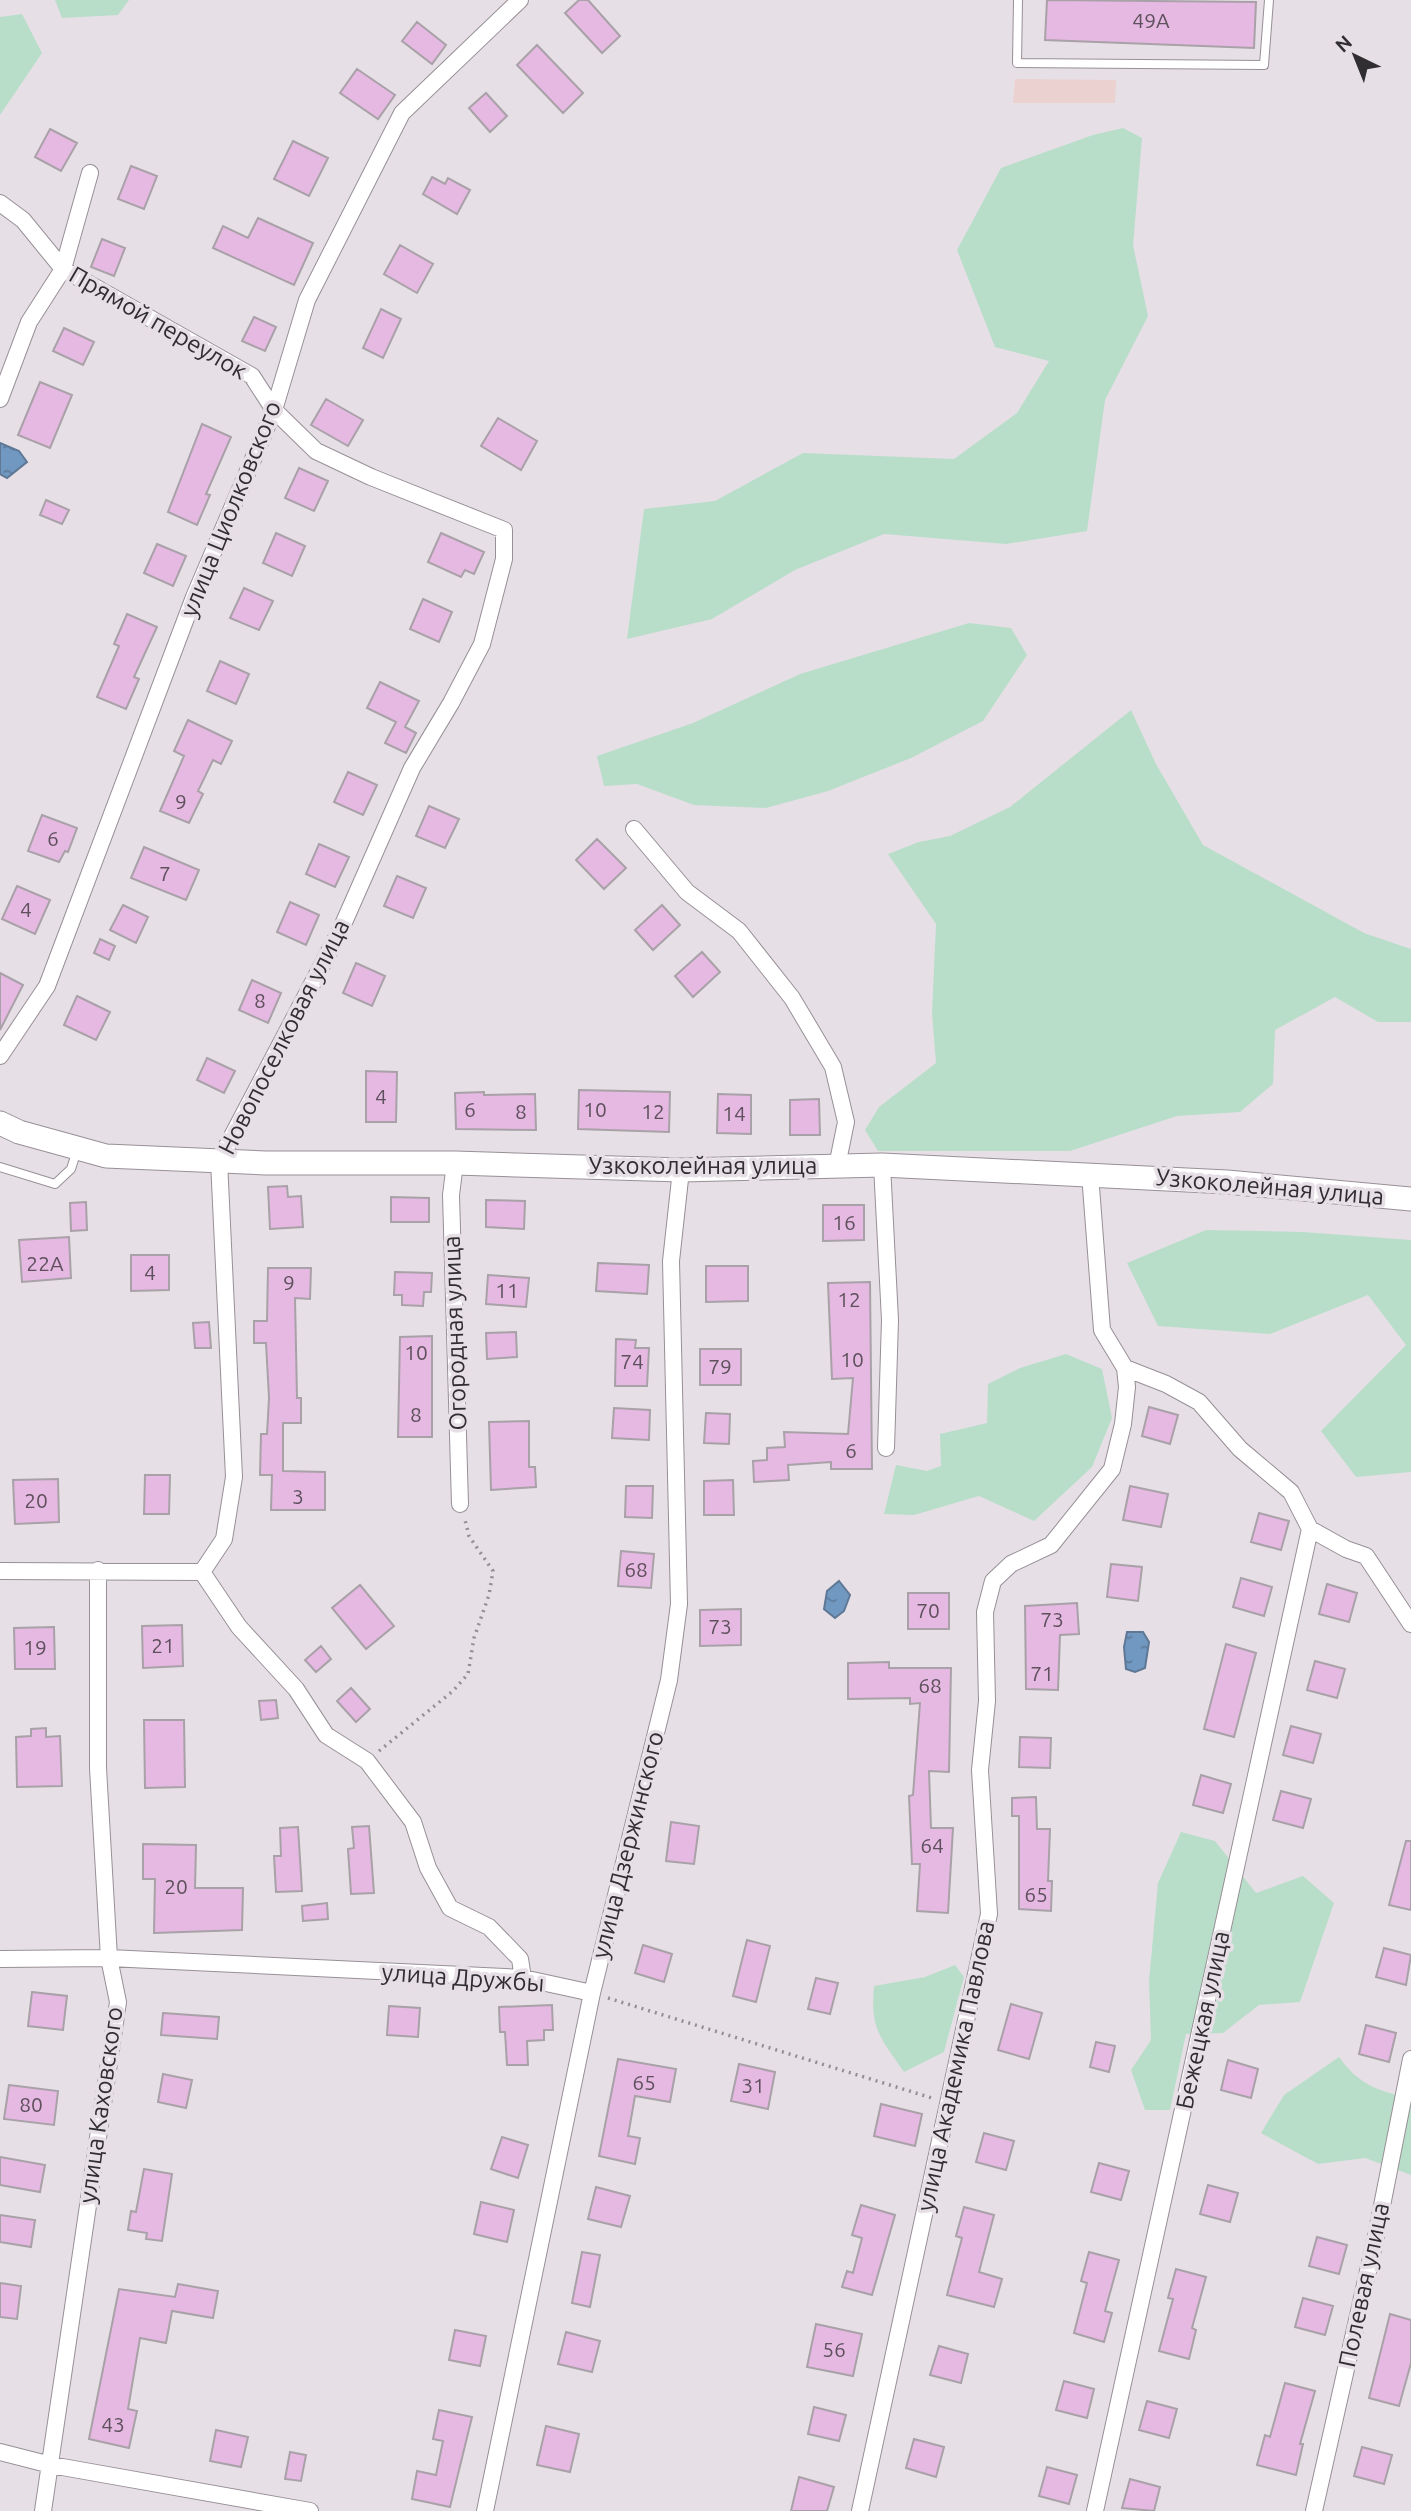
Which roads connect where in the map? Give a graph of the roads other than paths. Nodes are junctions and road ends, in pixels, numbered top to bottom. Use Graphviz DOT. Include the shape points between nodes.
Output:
graph roads {
  1 [pos="520,0"];
  2 [pos="1018,0"];
  3 [pos="1269,0"];
  4 [pos="90,173"];
  5 [pos="0,203"];
  6 [pos="63,269"];
  7 [pos="0,399"];
  8 [pos="274,410"];
  9 [pos="504,530"];
  10 [pos="634,829"];
  11 [pos="0,1056"];
  12 [pos="0,1123"];
  13 [pos="78,1148"];
  14 [pos="219,1161"];
  15 [pos="455,1163"];
  16 [pos="882,1165"];
  17 [pos="837,1166"];
  18 [pos="0,1167"];
  19 [pos="681,1170"];
  20 [pos="1090,1174"];
  21 [pos="1411,1199"];
  22 [pos="1125,1368"];
  23 [pos="886,1448"];
  24 [pos="460,1504"];
  25 [pos="1310,1529"];
  26 [pos="98,1570"];
  27 [pos="0,1572"];
  28 [pos="202,1572"];
  29 [pos="1411,1624"];
  30 [pos="108,1958"];
  31 [pos="0,1959"];
  32 [pos="523,1978"];
  33 [pos="592,1993"];
  34 [pos="1411,2059"];
  35 [pos="0,2452"];
  36 [pos="51,2465"];
  37 [pos="43,2511"];
  38 [pos="310,2511"];
  39 [pos="485,2511"];
  40 [pos="860,2511"];
  41 [pos="1096,2511"];
  42 [pos="1314,2511"];
  1 -- 8 [label="street, улица Циолковского" via="402,113 307,300"];
  2 -- 3 [label="lane" via="1017,63 1264,65"];
  4 -- 6 [label="street"];
  5 -- 6 [label="street, Прямой переулок" via="23,220"];
  6 -- 7 [label="street" via="29,323"];
  6 -- 8 [label="street, Прямой переулок" via="252,376"];
  8 -- 9 [label="street, Прямой переулок" via="317,451"];
  8 -- 11 [label="street, улица Циолковского" via="194,597 47,986"];
  9 -- 14 [label="street, Новопоселковая улица" via="504,559 482,644 412,768 341,929"];
  10 -- 17 [label="street" via="687,892 739,931 792,998 833,1067 846,1122"];
  12 -- 13 [label="street, Узкоколейная улица"];
  13 -- 14 [label="street, Узкоколейная улица" via="106,1156"];
  13 -- 18 [label="lane" via="71,1169 55,1184"];
  14 -- 15 [label="street, Узкоколейная улица"];
  14 -- 28 [label="street, Новопоселковая улица" via="234,1477 225,1539"];
  15 -- 19 [label="street, Узкоколейная улица"];
  15 -- 24 [label="street, Огородная улица" via="451,1195"];
  16 -- 17 [label="street, Узкоколейная улица"];
  16 -- 20 [label="street, Узкоколейная улица"];
  16 -- 23 [label="street" via="890,1320"];
  17 -- 19 [label="street, Узкоколейная улица"];
  19 -- 33 [label="street, улица Дзержинского" via="671,1261 678,1604 668,1680"];
  20 -- 21 [label="street, Узкоколейная улица"];
  20 -- 22 [label="street, улица Академика Павлова" via="1102,1329"];
  22 -- 25 [label="street" via="1199,1402 1240,1449 1291,1492"];
  22 -- 40 [label="street, улица Академика Павлова" via="1124,1424 1112,1469 1051,1545 1011,1564 993,1581 985,1612 987,1701 980,1770 989,1914"];
  25 -- 29 [label="street" via="1366,1556"];
  25 -- 41 [label="street, Бежецкая улица"];
  26 -- 27 [label="street"];
  26 -- 28 [label="street"];
  26 -- 30 [label="street, улица Каховского" via="98,1768"];
  28 -- 32 [label="street" via="239,1627 296,1689 327,1735 367,1761 413,1822 428,1868 450,1908 489,1927 520,1959"];
  30 -- 31 [label="street, улица Дружбы"];
  30 -- 32 [label="street, улица Дружбы"];
  30 -- 36 [label="street, улица Каховского" via="118,2002"];
  32 -- 33 [label="street, улица Дружбы"];
  33 -- 39 [label="street, улица Дзержинского"];
  34 -- 42 [label="street, Полевая улица"];
  35 -- 36 [label="street"];
  36 -- 37 [label="street, улица Каховского"];
  36 -- 38 [label="street"];
}
